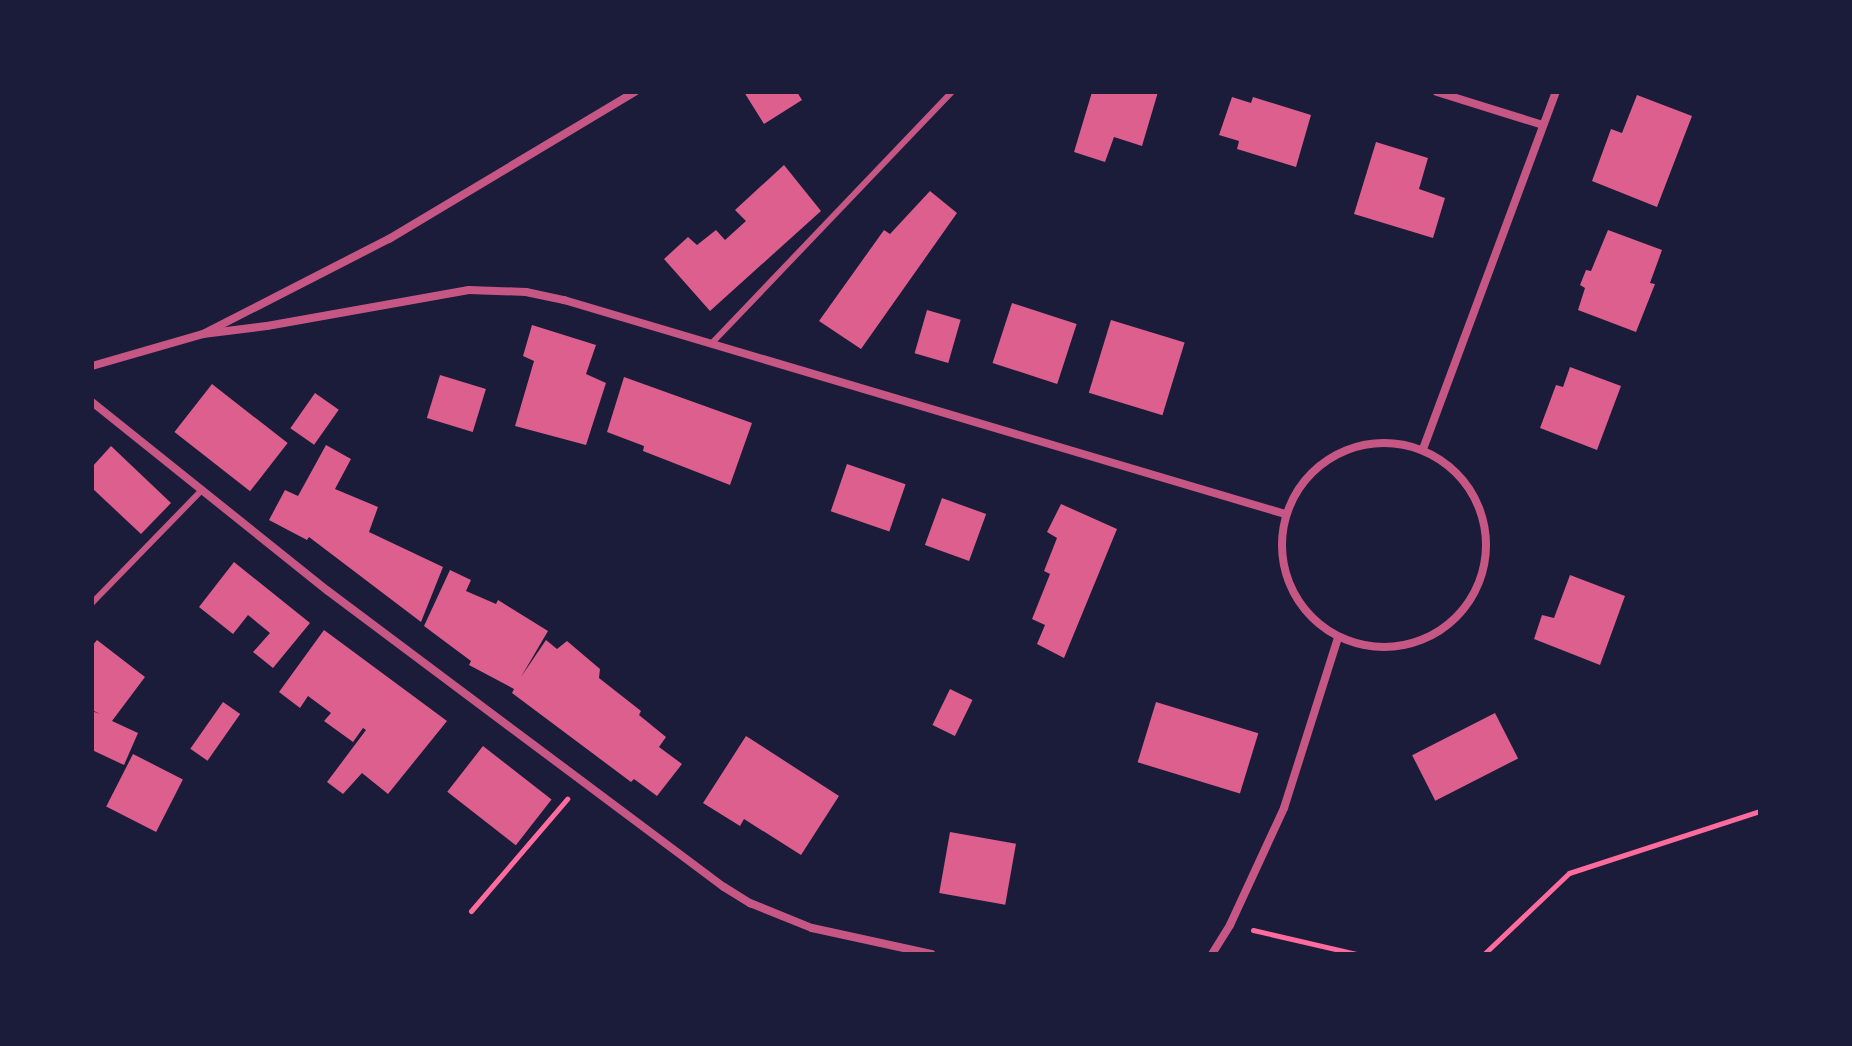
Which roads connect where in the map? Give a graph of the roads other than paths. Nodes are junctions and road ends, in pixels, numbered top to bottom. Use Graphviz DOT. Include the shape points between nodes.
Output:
graph roads {
  1 [pos="635,92"];
  2 [pos="952,92"];
  3 [pos="1437,92"];
  4 [pos="1556,92"];
  5 [pos="1543,125"];
  6 [pos="203,334"];
  7 [pos="711,344"];
  8 [pos="92,366"];
  9 [pos="92,402"];
  10 [pos="1423,449"];
  11 [pos="200,492"];
  12 [pos="1285,514"];
  13 [pos="92,603"];
  14 [pos="1338,638"];
  15 [pos="931,954"];
  16 [pos="1212,954"];
  1 -- 6 [label="street" via="402,231"];
  2 -- 7 [label="lane"];
  3 -- 5 [label="street"];
  4 -- 5 [label="street"];
  5 -- 10 [label="street"];
  6 -- 7 [label="street" via="469,290 564,300"];
  6 -- 8 [label="street"];
  7 -- 12 [label="street"];
  9 -- 11 [label="street"];
  10 -- 12 [label="street" via="1389,442 1355,446 1325,460 1300,484"];
  10 -- 14 [label="street" via="1458,475 1485,522 1487,555 1478,587 1460,615 1433,635 1403,647 1369,647"];
  11 -- 13 [label="lane"];
  11 -- 15 [label="street" via="581,783 750,903 812,928"];
  12 -- 14 [label="street" via="1280,543 1295,599"];
  14 -- 16 [label="street" via="1284,808"];
}
